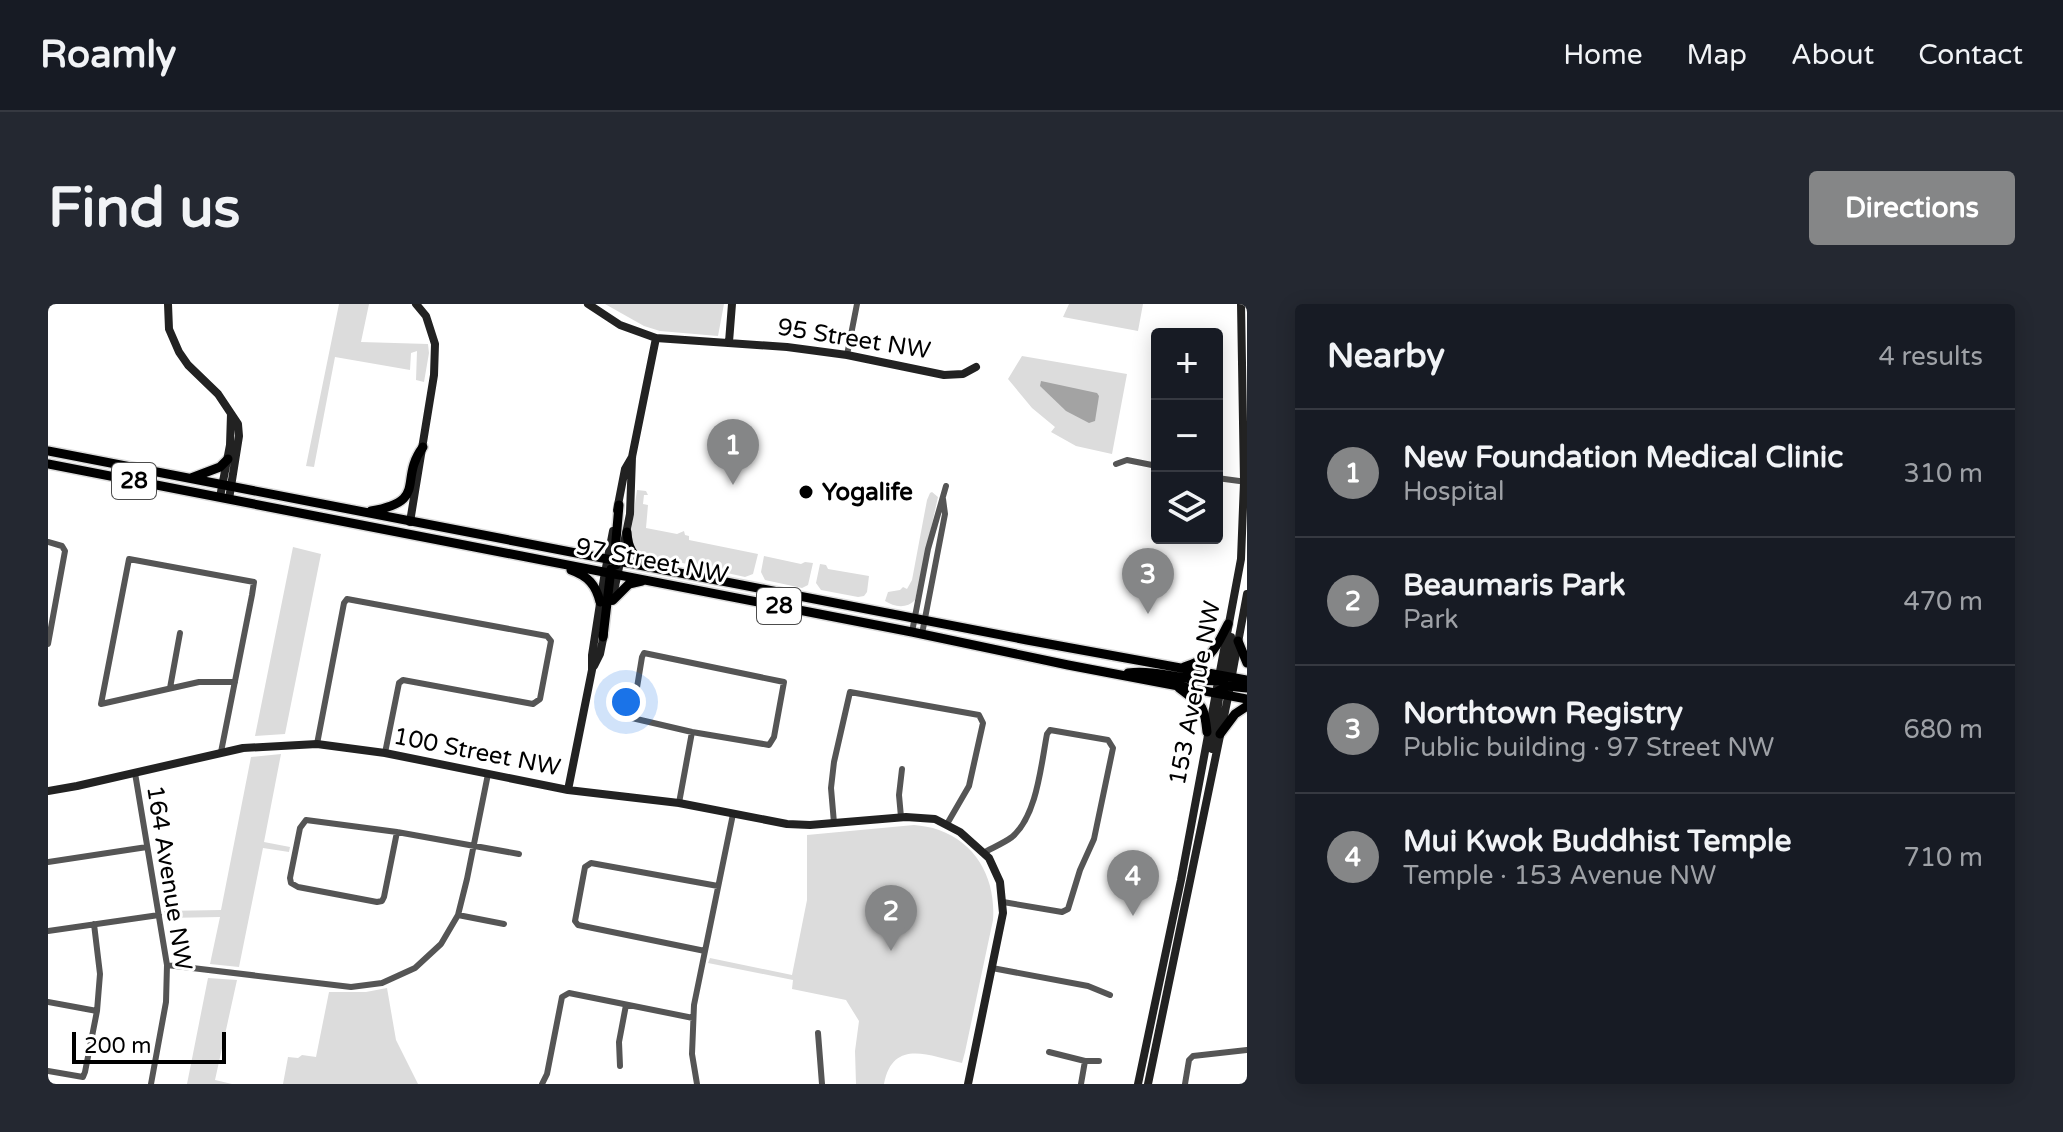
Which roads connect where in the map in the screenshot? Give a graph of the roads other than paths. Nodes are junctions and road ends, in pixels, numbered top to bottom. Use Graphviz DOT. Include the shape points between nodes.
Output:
graph roads {
  1 [pos="168,304"];
  2 [pos="416,304"];
  3 [pos="588,304"];
  4 [pos="732,304"];
  5 [pos="857,304"];
  6 [pos="1241,304"];
  7 [pos="656,338"];
  8 [pos="729,342"];
  9 [pos="847,355"];
  10 [pos="976,367"];
  11 [pos="1245,384"];
  12 [pos="231,413"];
  13 [pos="423,447"];
  14 [pos="48,451"];
  15 [pos="632,457"];
  16 [pos="228,459"];
  17 [pos="48,464"];
  18 [pos="1116,464"];
  19 [pos="1151,465"];
  20 [pos="191,478"];
  21 [pos="1223,479"];
  22 [pos="1246,482"];
  23 [pos="227,486"];
  24 [pos="946,486"];
  25 [pos="225,498"];
  26 [pos="619,505"];
  27 [pos="365,512"];
  28 [pos="410,522"];
  29 [pos="627,532"];
  30 [pos="408,534"];
  31 [pos="48,542"];
  32 [pos="614,560"];
  33 [pos="549,561"];
  34 [pos="648,567"];
  35 [pos="611,573"];
  36 [pos="1243,574"];
  37 [pos="646,580"];
  38 [pos="1247,594"];
  39 [pos="613,600"];
  40 [pos="600,602"];
  41 [pos="1231,611"];
  42 [pos="920,620"];
  43 [pos="1228,624"];
  44 [pos="180,633"];
  45 [pos="917,633"];
  46 [pos="603,637"];
  47 [pos="1238,641"];
  48 [pos="48,644"];
  49 [pos="1247,663"];
  50 [pos="1182,668"];
  51 [pos="592,670"];
  52 [pos="1117,674"];
  53 [pos="1247,680"];
  54 [pos="235,682"];
  55 [pos="1223,684"];
  56 [pos="1176,686"];
  57 [pos="170,688"];
  58 [pos="1247,688"];
  59 [pos="1247,699"];
  60 [pos="1247,706"];
  61 [pos="692,732"];
  62 [pos="1207,732"];
  63 [pos="1220,734"];
  64 [pos="317,744"];
  65 [pos="221,752"];
  66 [pos="385,753"];
  67 [pos="1214,762"];
  68 [pos="902,769"];
  69 [pos="135,773"];
  70 [pos="488,774"];
  71 [pos="568,790"];
  72 [pos="48,791"];
  73 [pos="679,803"];
  74 [pos="733,814"];
  75 [pos="901,817"];
  76 [pos="834,823"];
  77 [pos="947,824"];
  78 [pos="397,832"];
  79 [pos="474,846"];
  80 [pos="147,847"];
  81 [pos="983,853"];
  82 [pos="519,854"];
  83 [pos="48,862"];
  84 [pos="718,886"];
  85 [pos="1003,902"];
  86 [pos="159,915"];
  87 [pos="458,915"];
  88 [pos="94,924"];
  89 [pos="504,924"];
  90 [pos="48,931"];
  91 [pos="705,951"];
  92 [pos="167,965"];
  93 [pos="992,968"];
  94 [pos="1110,995"];
  95 [pos="48,1002"];
  96 [pos="626,1005"];
  97 [pos="97,1011"];
  98 [pos="693,1018"];
  99 [pos="818,1033"];
  100 [pos="1247,1050"];
  101 [pos="1049,1052"];
  102 [pos="1085,1061"];
  103 [pos="1099,1061"];
  104 [pos="620,1066"];
  105 [pos="48,1071"];
  106 [pos="151,1084"];
  107 [pos="542,1084"];
  108 [pos="697,1084"];
  109 [pos="822,1084"];
  110 [pos="968,1084"];
  111 [pos="1081,1084"];
  112 [pos="1138,1084"];
  113 [pos="1148,1084"];
  114 [pos="1185,1084"];
  1 -- 12 [label="street" via="169,329 179,352"];
  2 -- 13 [label="street" via="435,344"];
  3 -- 7 [label="street, 95 Street NW" via="620,325"];
  4 -- 8 [label="street"];
  5 -- 9 [label="street"];
  6 -- 11 [label="street, 153 Avenue NW"];
  7 -- 8 [label="street, 95 Street NW"];
  7 -- 15 [label="street"];
  8 -- 9 [label="street, 95 Street NW"];
  9 -- 10 [label="street, 95 Street NW" via="944,375"];
  11 -- 22 [label="street, 153 Avenue NW"];
  12 -- 16 [label="street"];
  12 -- 23 [label="street" via="239,436"];
  13 -- 27 [label="main road" via="405,498 393,507"];
  13 -- 28 [label="street"];
  14 -- 20 [label="main road, 97 Street NW"];
  15 -- 26 [label="street"];
  15 -- 29 [label="street"];
  16 -- 20 [label="main road"];
  16 -- 23 [label="street"];
  17 -- 25 [label="main road, 97 Street NW / 28"];
  18 -- 19 [label="street" via="1127,460"];
  20 -- 23 [label="main road, 97 Street NW"];
  21 -- 22 [label="street"];
  22 -- 36 [label="street, 153 Avenue NW"];
  23 -- 25 [label="street"];
  23 -- 27 [label="main road, 97 Street NW"];
  24 -- 42 [label="street" via="945,514"];
  25 -- 30 [label="main road, 97 Street NW"];
  26 -- 32 [label="main road"];
  27 -- 28 [label="main road, 97 Street NW"];
  28 -- 30 [label="street"];
  28 -- 32 [label="main road, 97 Street NW"];
  29 -- 32 [label="street"];
  29 -- 34 [label="main road" via="631,553"];
  30 -- 33 [label="main road, 97 Street NW"];
  31 -- 48 [label="street" via="65,551"];
  32 -- 34 [label="main road, 97 Street NW"];
  32 -- 35 [label="main road"];
  33 -- 35 [label="main road, 97 Street NW"];
  33 -- 40 [label="main road" via="587,577"];
  34 -- 42 [label="main road, 97 Street NW"];
  35 -- 37 [label="main road, 97 Street NW"];
  35 -- 39 [label="street"];
  35 -- 40 [label="street"];
  35 -- 46 [label="main road"];
  36 -- 41 [label="street, 153 Avenue NW"];
  37 -- 39 [label="main road" via="629,584"];
  37 -- 45 [label="main road, 97 Street NW / 28"];
  38 -- 47 [label="street, 153 Avenue NW"];
  39 -- 46 [label="street"];
  40 -- 51 [label="street"];
  41 -- 43 [label="street, 153 Avenue NW"];
  41 -- 55 [label="street"];
  42 -- 45 [label="street"];
  42 -- 50 [label="main road, 97 Street NW"];
  43 -- 50 [label="main road" via="1212,653"];
  43 -- 55 [label="street, 153 Avenue NW"];
  44 -- 57 [label="street"];
  45 -- 52 [label="main road, 97 Street NW / 28"];
  46 -- 51 [label="street"];
  47 -- 49 [label="main road"];
  47 -- 55 [label="street, 153 Avenue NW"];
  50 -- 55 [label="main road, 97 Street NW"];
  51 -- 71 [label="street"];
  52 -- 55 [label="main road" via="1145,672"];
  52 -- 56 [label="main road, 97 Street NW"];
  53 -- 55 [label="main road, 97 Street NW"];
  54 -- 57 [label="street"];
  54 -- 57 [label="street" via="254,582 129,559 101,704"];
  54 -- 65 [label="street"];
  55 -- 56 [label="main road, 97 Street NW"];
  55 -- 58 [label="main road"];
  55 -- 59 [label="main road, 97 Street NW"];
  55 -- 62 [label="street, 153 Avenue NW"];
  55 -- 63 [label="street, 153 Avenue NW"];
  55 -- 67 [label="street"];
  56 -- 62 [label="main road" via="1200,704"];
  60 -- 63 [label="main road"];
  61 -- 61 [label="street" via="632,718 644,653 784,682 769,745"];
  61 -- 73 [label="street"];
  62 -- 112 [label="street, 153 Avenue NW"];
  63 -- 67 [label="street, 153 Avenue NW"];
  64 -- 65 [label="street, 100 Street NW"];
  64 -- 66 [label="street, 100 Street NW"];
  64 -- 66 [label="street" via="347,599 547,636 551,641 540,699 533,704 403,680"];
  65 -- 69 [label="street, 100 Street NW"];
  66 -- 70 [label="street, 100 Street NW"];
  67 -- 113 [label="street, 153 Avenue NW"];
  68 -- 75 [label="street"];
  69 -- 72 [label="street, 100 Street NW"];
  69 -- 80 [label="street, 164 Avenue NW"];
  70 -- 71 [label="street, 100 Street NW"];
  70 -- 79 [label="street"];
  71 -- 73 [label="street, 100 Street NW"];
  73 -- 74 [label="street, 100 Street NW"];
  74 -- 76 [label="street, 100 Street NW" via="787,824"];
  74 -- 84 [label="street"];
  75 -- 76 [label="street, 100 Street NW"];
  75 -- 77 [label="street, 100 Street NW"];
  76 -- 77 [label="street" via="834,762 850,692 979,715 983,723 969,786"];
  77 -- 81 [label="street, 100 Street NW"];
  78 -- 78 [label="street" via="382,901 291,883 304,821"];
  78 -- 79 [label="street"];
  79 -- 82 [label="street"];
  79 -- 87 [label="street"];
  80 -- 83 [label="street"];
  80 -- 86 [label="street, 164 Avenue NW"];
  81 -- 85 [label="street" via="995,869"];
  81 -- 85 [label="street" via="1012,837 1025,821 1050,730 1108,740 1113,748 1094,839 1068,909"];
  84 -- 91 [label="street"];
  84 -- 91 [label="street" via="591,863 585,867 578,925"];
  85 -- 93 [label="street"];
  86 -- 88 [label="street"];
  86 -- 92 [label="street, 164 Avenue NW"];
  87 -- 89 [label="street"];
  87 -- 92 [label="street" via="435,951 415,968 382,983 351,987"];
  88 -- 90 [label="street"];
  88 -- 97 [label="street" via="100,974"];
  91 -- 98 [label="street"];
  92 -- 106 [label="street, 164 Avenue NW"];
  93 -- 94 [label="street"];
  93 -- 110 [label="street"];
  95 -- 97 [label="street"];
  96 -- 98 [label="street"];
  96 -- 104 [label="street"];
  96 -- 107 [label="street" via="569,993 562,997"];
  97 -- 105 [label="street" via="83,1077"];
  98 -- 108 [label="street"];
  99 -- 109 [label="street"];
  100 -- 114 [label="street" via="1193,1056"];
  101 -- 102 [label="street"];
  102 -- 103 [label="street"];
  102 -- 111 [label="street"];
}
